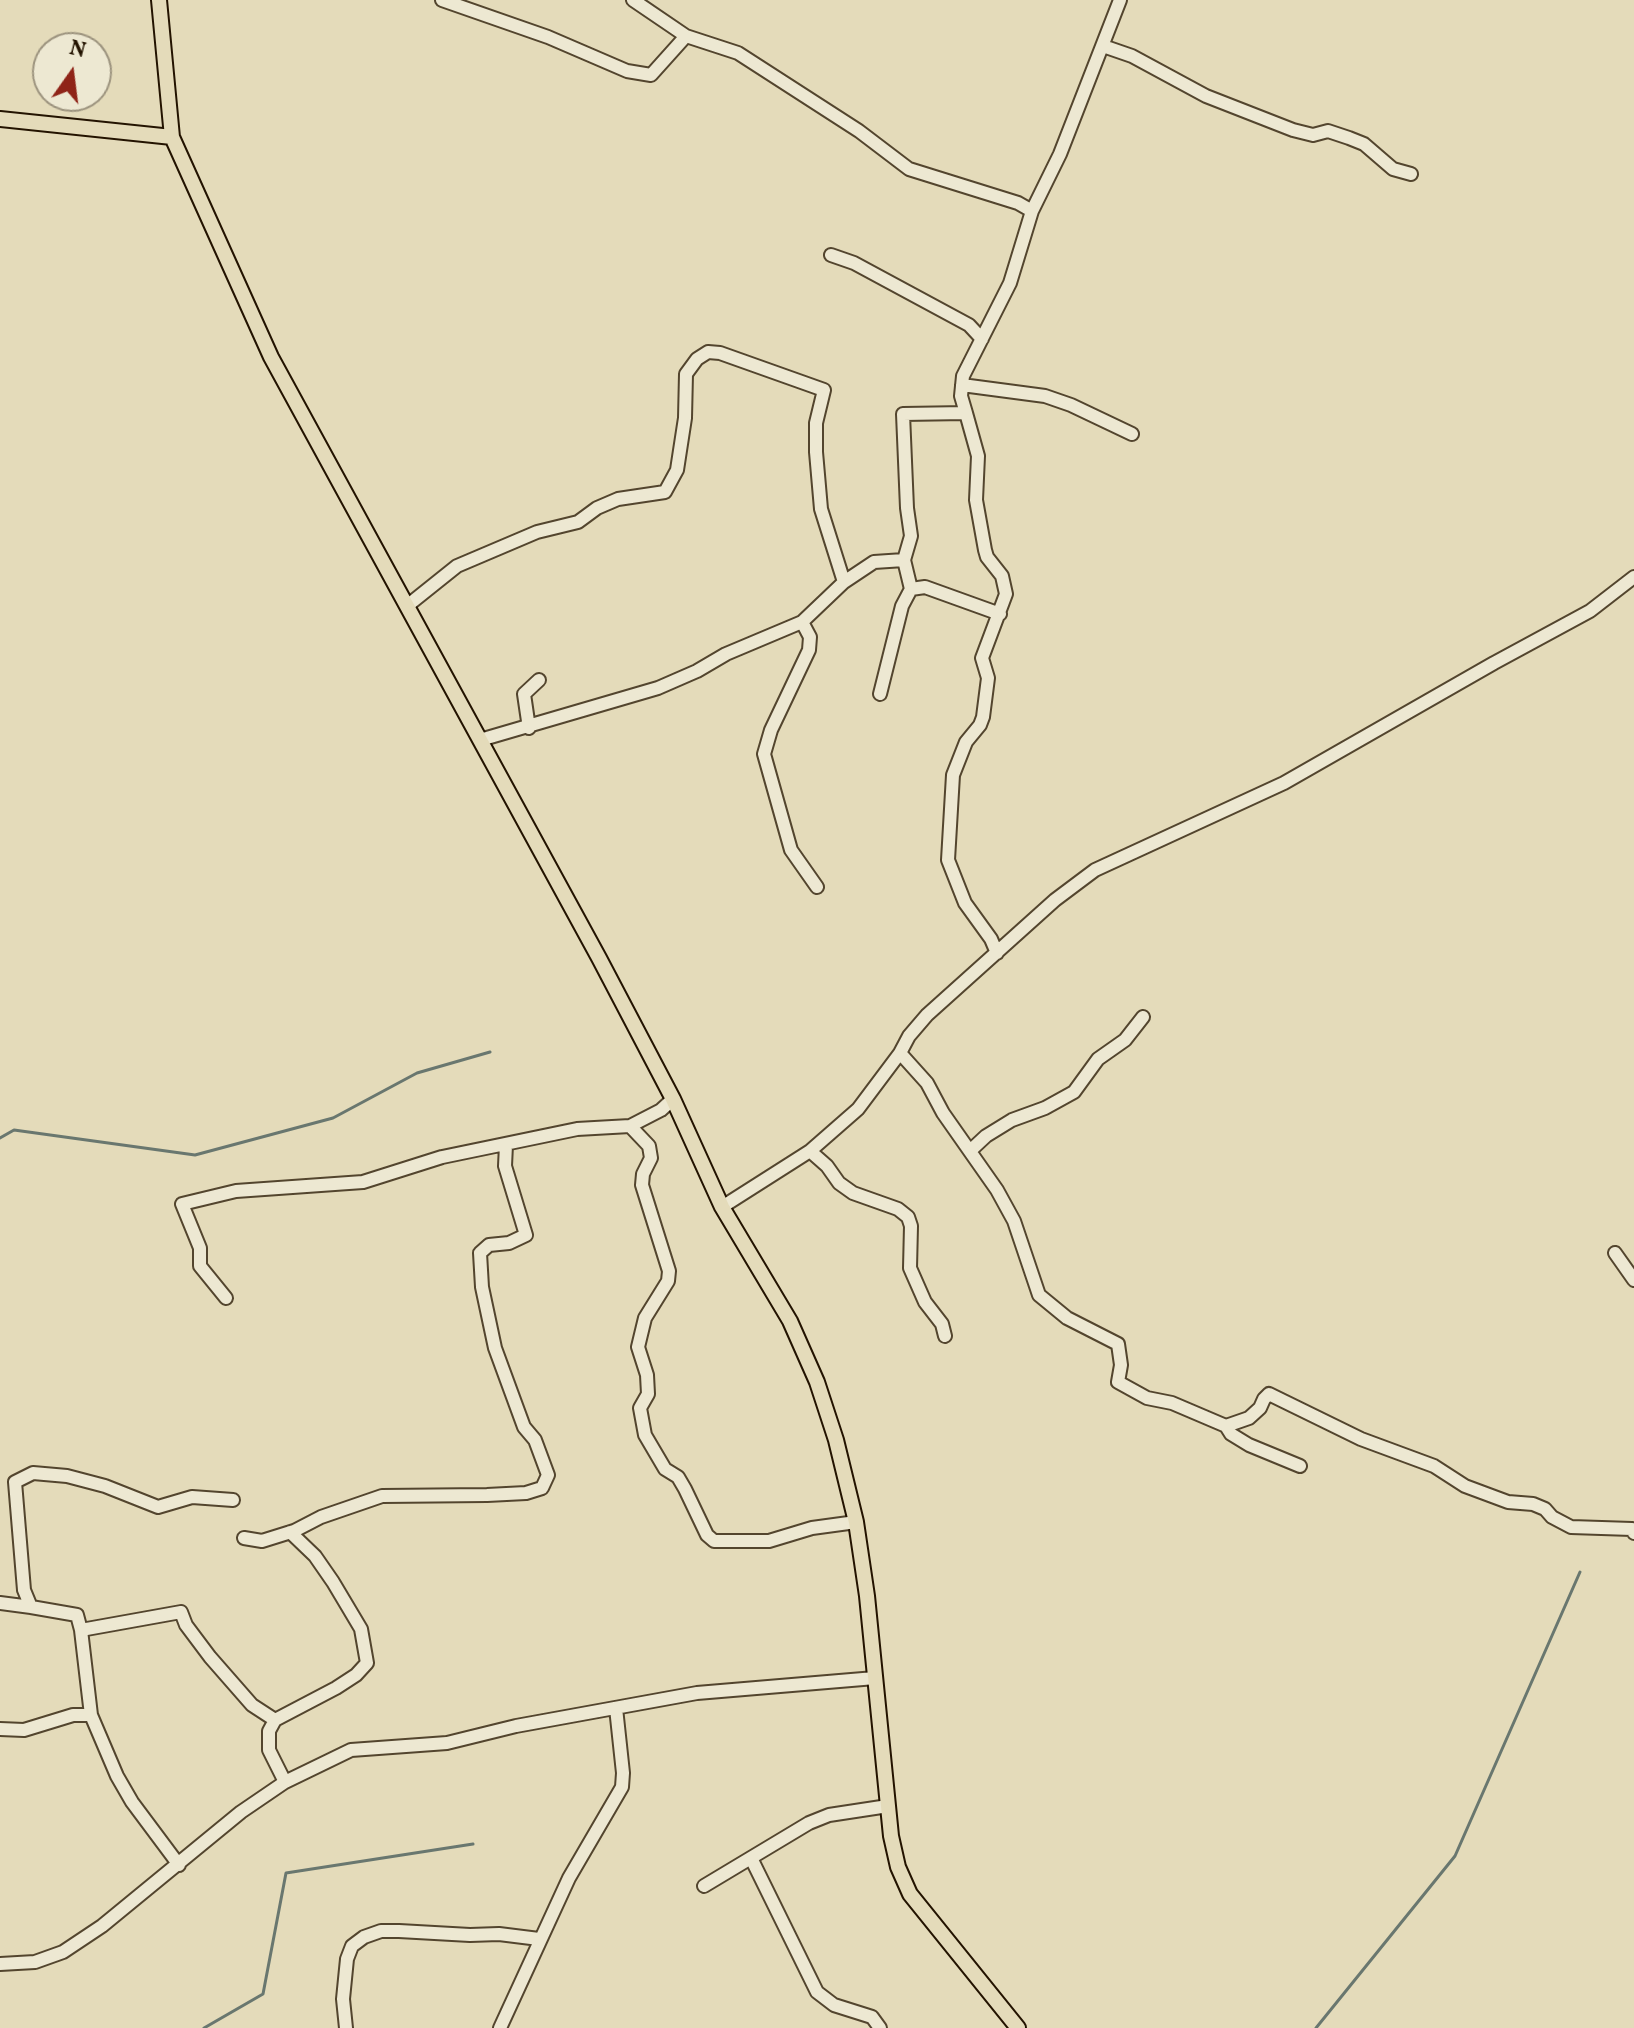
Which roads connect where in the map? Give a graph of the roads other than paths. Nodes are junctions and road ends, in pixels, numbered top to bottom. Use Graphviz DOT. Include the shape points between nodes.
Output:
graph roads {
  1 [pos="159,0"];
  2 [pos="442,0"];
  3 [pos="633,0"];
  4 [pos="1120,0"];
  5 [pos="686,36"];
  6 [pos="1103,46"];
  7 [pos="0,119"];
  8 [pos="172,137"];
  9 [pos="1411,174"];
  10 [pos="1032,211"];
  11 [pos="831,255"];
  12 [pos="982,339"];
  13 [pos="962,385"];
  14 [pos="966,413"];
  15 [pos="1132,434"];
  16 [pos="904,560"];
  17 [pos="1634,577"];
  18 [pos="844,582"];
  19 [pos="911,589"];
  20 [pos="407,606"];
  21 [pos="1000,614"];
  22 [pos="802,622"];
  23 [pos="539,680"];
  24 [pos="880,694"];
  25 [pos="529,728"];
  26 [pos="480,740"];
  27 [pos="817,887"];
  28 [pos="997,953"];
  29 [pos="1143,1017"];
  30 [pos="900,1053"];
  31 [pos="673,1099"];
  32 [pos="630,1126"];
  33 [pos="506,1145"];
  34 [pos="971,1150"];
  35 [pos="810,1151"];
  36 [pos="722,1207"];
  37 [pos="1615,1253"];
  38 [pos="1634,1280"];
  39 [pos="226,1298"];
  40 [pos="945,1336"];
  41 [pos="1226,1426"];
  42 [pos="1300,1466"];
  43 [pos="233,1500"];
  44 [pos="856,1522"];
  45 [pos="1633,1530"];
  46 [pos="290,1532"];
  47 [pos="244,1538"];
  48 [pos="0,1603"];
  49 [pos="31,1607"];
  50 [pos="81,1630"];
  51 [pos="875,1678"];
  52 [pos="616,1708"];
  53 [pos="91,1715"];
  54 [pos="275,1720"];
  55 [pos="0,1729"];
  56 [pos="285,1782"];
  57 [pos="888,1806"];
  58 [pos="751,1858"];
  59 [pos="179,1865"];
  60 [pos="704,1886"];
  61 [pos="539,1939"];
  62 [pos="0,1964"];
  63 [pos="346,2028"];
  64 [pos="500,2028"];
  65 [pos="880,2028"];
  66 [pos="1018,2028"];
  1 -- 8 [label="main road"];
  2 -- 5 [label="street" via="627,71 651,75"];
  3 -- 5 [label="street"];
  4 -- 6 [label="street"];
  5 -- 10 [label="street" via="738,53 909,169"];
  6 -- 9 [label="street" via="1206,96 1293,130 1313,135 1328,131 1364,144 1393,169"];
  6 -- 10 [label="street"];
  7 -- 8 [label="main road"];
  8 -- 20 [label="main road" via="271,357"];
  10 -- 12 [label="street" via="1010,283"];
  11 -- 12 [label="street" via="969,325"];
  12 -- 13 [label="street"];
  13 -- 14 [label="street"];
  13 -- 15 [label="street" via="1045,396"];
  14 -- 16 [label="street" via="903,414 911,536"];
  14 -- 21 [label="street" via="978,456 976,500 985,550 1005,584"];
  16 -- 18 [label="street" via="874,562"];
  16 -- 19 [label="street"];
  17 -- 28 [label="street" via="1590,611 1284,783 1095,870"];
  18 -- 20 [label="street" via="821,509 816,423 824,390 708,352 686,374 677,470 665,492 618,499 578,522 537,532 457,566"];
  18 -- 22 [label="street"];
  19 -- 21 [label="street" via="925,587"];
  19 -- 24 [label="street"];
  20 -- 26 [label="main road"];
  21 -- 28 [label="street" via="982,658 988,678 983,717 953,775 948,860 965,903"];
  22 -- 25 [label="street" via="658,688"];
  22 -- 27 [label="street" via="810,637 809,650 764,754 791,850"];
  23 -- 25 [label="street" via="524,694"];
  25 -- 26 [label="street"];
  26 -- 31 [label="main road"];
  28 -- 30 [label="street" via="927,1015"];
  29 -- 34 [label="street" via="1125,1040 1098,1059 1074,1092 1012,1120"];
  30 -- 34 [label="street" via="927,1083"];
  30 -- 35 [label="street" via="858,1109"];
  31 -- 32 [label="street"];
  31 -- 36 [label="main road"];
  32 -- 33 [label="street" via="577,1129"];
  32 -- 44 [label="street" via="649,1146 651,1158 642,1185 669,1271 645,1318 638,1347 647,1375 648,1394 640,1408 645,1435 665,1469 678,1477 714,1541 769,1541"];
  33 -- 39 [label="street" via="442,1157 363,1182 236,1191 182,1204 200,1248 200,1266"];
  33 -- 46 [label="street" via="505,1166 526,1235 489,1245 480,1253 482,1287 495,1348 548,1475 542,1488 487,1495 382,1496"];
  34 -- 41 [label="street" via="1014,1221 1039,1295 1067,1318 1118,1344 1118,1382"];
  35 -- 36 [label="street"];
  35 -- 40 [label="street" via="853,1193 908,1217 910,1268"];
  36 -- 44 [label="main road" via="790,1321 817,1382"];
  37 -- 38 [label="street"];
  41 -- 42 [label="street" via="1249,1445"];
  41 -- 45 [label="street" via="1249,1418 1269,1394 1361,1439 1434,1466 1465,1486 1545,1509 1571,1527"];
  43 -- 49 [label="street" via="192,1497 158,1507 67,1476 33,1473 15,1482 24,1590"];
  44 -- 51 [label="main road"];
  46 -- 47 [label="street" via="262,1541"];
  46 -- 54 [label="street" via="315,1556 361,1629 367,1663 336,1688"];
  48 -- 49 [label="street"];
  49 -- 50 [label="street" via="77,1615"];
  50 -- 53 [label="street"];
  50 -- 54 [label="street" via="181,1612 210,1657 252,1705"];
  51 -- 52 [label="street" via="697,1693"];
  51 -- 57 [label="main road"];
  52 -- 56 [label="street" via="447,1743 363,1748"];
  52 -- 61 [label="street" via="622,1787"];
  53 -- 55 [label="street" via="24,1730"];
  53 -- 59 [label="street" via="132,1802"];
  54 -- 56 [label="street" via="269,1750"];
  56 -- 59 [label="street"];
  57 -- 58 [label="street" via="829,1815"];
  57 -- 66 [label="main road" via="898,1867 910,1894"];
  58 -- 60 [label="street"];
  58 -- 65 [label="street" via="817,1992 834,2005 872,2017"];
  59 -- 62 [label="street" via="63,1952 35,1962"];
  61 -- 63 [label="street" via="399,1931 364,1937 347,1959"];
  61 -- 64 [label="street"];
}
